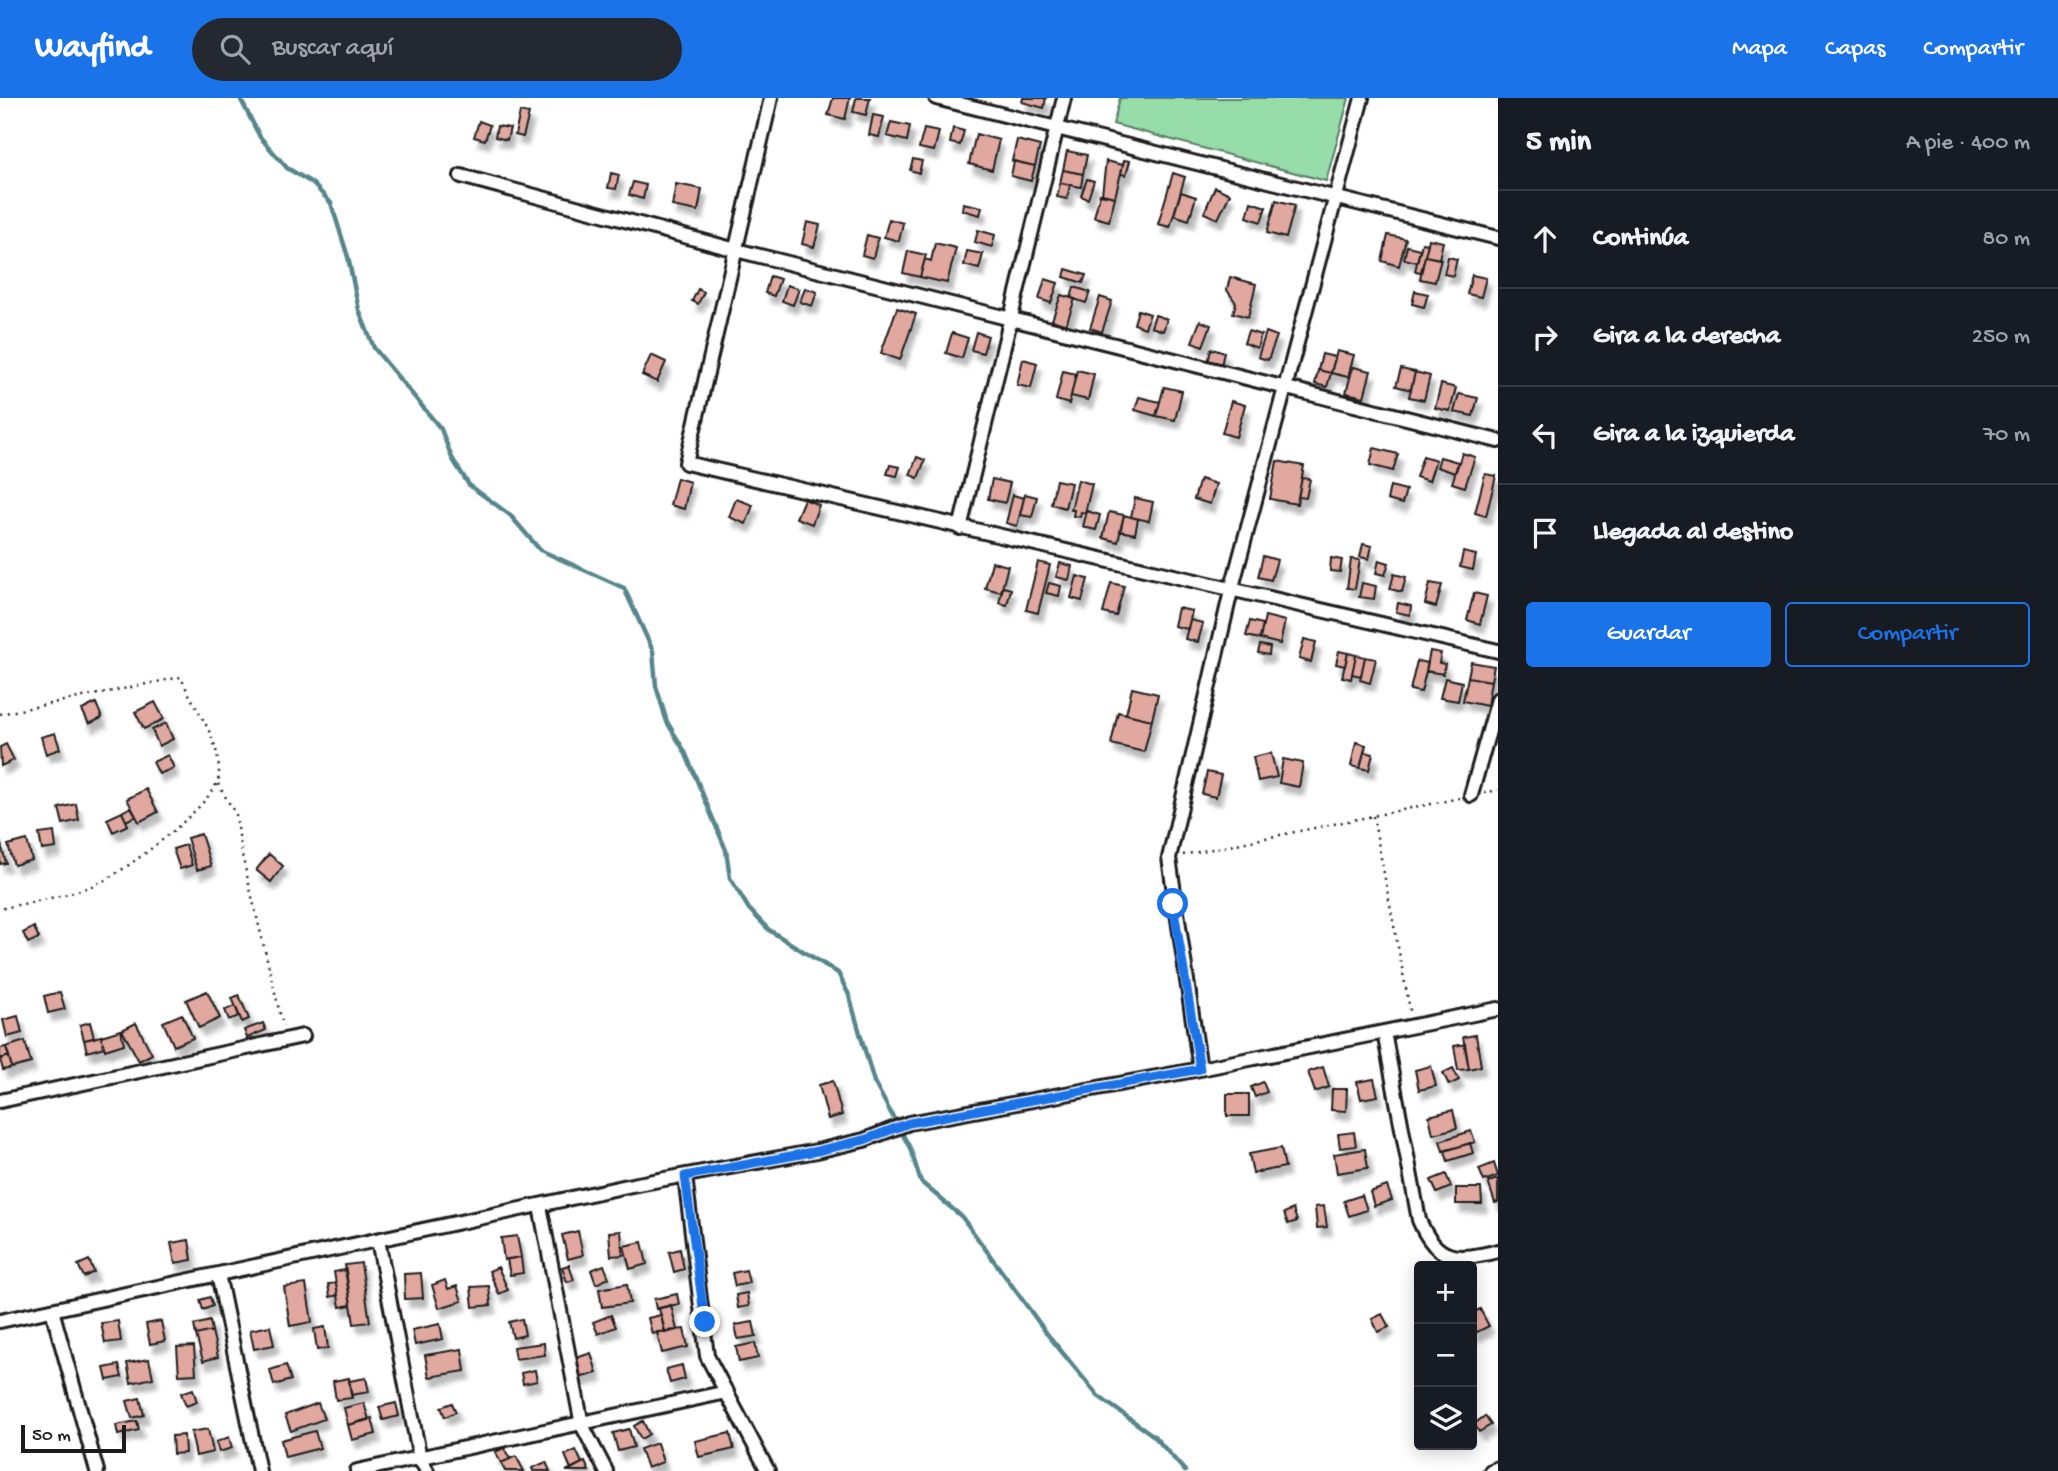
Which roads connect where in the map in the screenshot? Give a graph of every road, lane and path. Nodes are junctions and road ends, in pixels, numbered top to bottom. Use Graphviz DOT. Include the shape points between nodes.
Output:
graph roads {
  1 [pos="771,98"];
  2 [pos="936,98"];
  3 [pos="1064,98"];
  4 [pos="1362,98"];
  5 [pos="1056,129"];
  6 [pos="461,176"];
  7 [pos="1335,199"];
  8 [pos="1498,238"];
  9 [pos="736,250"];
  10 [pos="1012,319"];
  11 [pos="1285,387"];
  12 [pos="1498,441"];
  13 [pos="960,528"];
  14 [pos="1231,591"];
  15 [pos="1498,651"];
  16 [pos="1498,699"];
  17 [pos="0,714"];
  18 [pos="218,783"];
  19 [pos="1498,790"];
  20 [pos="1471,795"];
  21 [pos="1373,816"];
  22 [pos="1169,858"];
  23 [pos="0,909"];
  24 [pos="1498,1009"];
  25 [pos="1413,1026"];
  26 [pos="1384,1032"];
  27 [pos="303,1036"];
  28 [pos="288,1039"];
  29 [pos="1200,1069"];
  30 [pos="0,1101"];
  31 [pos="685,1176"];
  32 [pos="540,1206"];
  33 [pos="378,1240"];
  34 [pos="1498,1251"];
  35 [pos="218,1274"];
  36 [pos="52,1310"];
  37 [pos="0,1321"];
  38 [pos="727,1392"];
  39 [pos="582,1425"];
  40 [pos="420,1459"];
  41 [pos="1498,1468"];
  42 [pos="97,1471"];
  43 [pos="259,1471"];
  44 [pos="357,1471"];
  45 [pos="427,1471"];
  46 [pos="606,1471"];
  47 [pos="768,1471"];
  48 [pos="1491,1471"];
  1 -- 9 [label="street"];
  2 -- 5 [label="street"];
  3 -- 5 [label="street"];
  4 -- 7 [label="street"];
  5 -- 7 [label="street"];
  5 -- 10 [label="street"];
  6 -- 9 [label="street"];
  7 -- 8 [label="street"];
  7 -- 11 [label="street"];
  9 -- 10 [label="street"];
  9 -- 13 [label="street" via="686,463"];
  10 -- 11 [label="street"];
  10 -- 13 [label="street"];
  11 -- 12 [label="street"];
  11 -- 14 [label="street"];
  13 -- 14 [label="street"];
  14 -- 15 [label="street"];
  14 -- 22 [label="street"];
  16 -- 20 [label="street"];
  17 -- 18 [label="path" via="180,677 213,738"];
  18 -- 23 [label="path" via="201,805 104,881"];
  18 -- 28 [label="path" via="236,815"];
  19 -- 20 [label="path"];
  20 -- 21 [label="path"];
  21 -- 22 [label="path"];
  21 -- 25 [label="path"];
  22 -- 29 [label="street"];
  24 -- 25 [label="street"];
  25 -- 26 [label="street"];
  26 -- 29 [label="street"];
  26 -- 34 [label="street" via="1426,1237 1436,1249 1454,1258"];
  27 -- 28 [label="street"];
  28 -- 30 [label="street"];
  29 -- 31 [label="street" via="909,1123 864,1140"];
  31 -- 32 [label="street"];
  31 -- 38 [label="street" via="707,1356"];
  32 -- 33 [label="street"];
  32 -- 39 [label="street"];
  33 -- 35 [label="street"];
  33 -- 40 [label="street"];
  35 -- 36 [label="street"];
  35 -- 43 [label="street"];
  36 -- 37 [label="street"];
  36 -- 42 [label="street"];
  38 -- 39 [label="street"];
  38 -- 47 [label="street"];
  39 -- 40 [label="street"];
  39 -- 46 [label="street"];
  40 -- 44 [label="street"];
  40 -- 45 [label="street"];
  41 -- 48 [label="street"];
}
